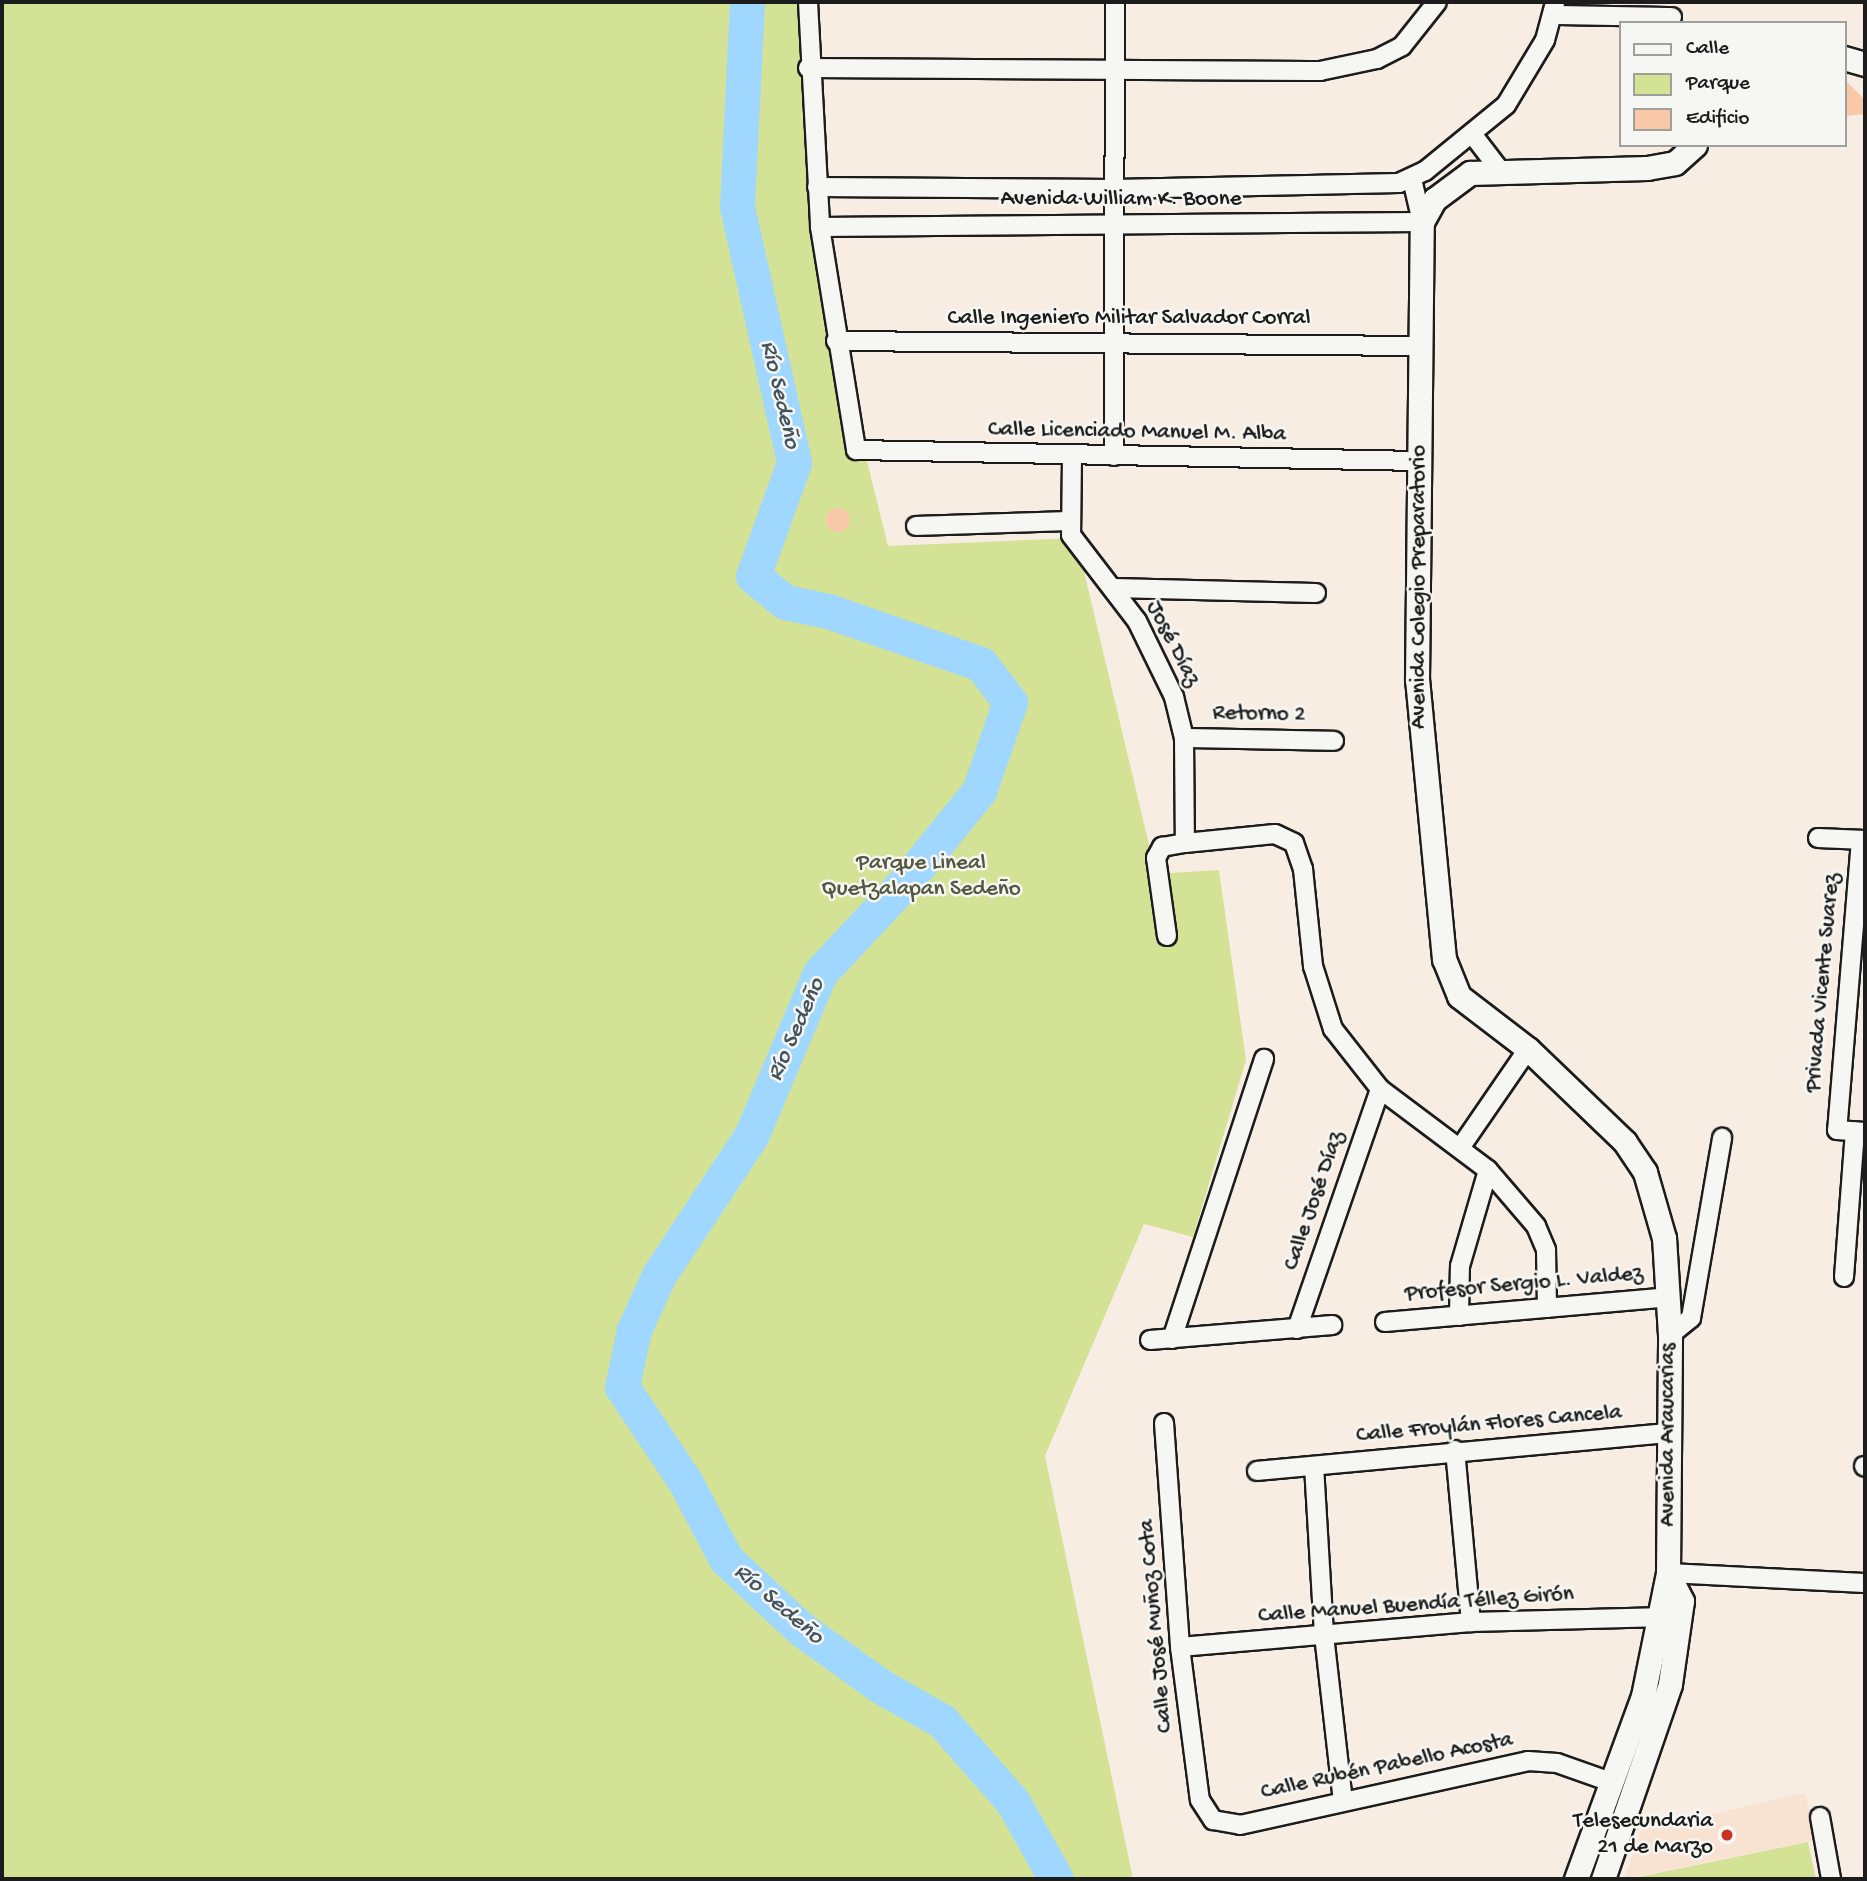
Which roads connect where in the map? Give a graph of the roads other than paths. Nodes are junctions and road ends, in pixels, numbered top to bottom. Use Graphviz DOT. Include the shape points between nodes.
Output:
graph roads {
  1 [pos="808,2"];
  2 [pos="1115,2"];
  3 [pos="1437,2"];
  4 [pos="1555,9"];
  5 [pos="1670,14"];
  6 [pos="1846,59"];
  7 [pos="1865,64"];
  8 [pos="808,68"];
  9 [pos="1114,72"];
  10 [pos="1473,135"];
  11 [pos="1693,147"];
  12 [pos="1499,169"];
  13 [pos="1412,179"];
  14 [pos="817,187"];
  15 [pos="1114,189"];
  16 [pos="1422,222"];
  17 [pos="1114,224"];
  18 [pos="820,227"];
  19 [pos="836,341"];
  20 [pos="1114,343"];
  21 [pos="1421,346"];
  22 [pos="1114,456"];
  23 [pos="1072,457"];
  24 [pos="1419,461"];
  25 [pos="1068,521"];
  26 [pos="916,526"];
  27 [pos="1113,587"];
  28 [pos="1316,593"];
  29 [pos="1184,738"];
  30 [pos="1334,741"];
  31 [pos="1818,838"];
  32 [pos="1863,840"];
  33 [pos="1185,843"];
  34 [pos="1167,936"];
  35 [pos="1857,981"];
  36 [pos="1528,1049"];
  37 [pos="1264,1059"];
  38 [pos="1380,1089"];
  39 [pos="1852,1131"];
  40 [pos="1722,1138"];
  41 [pos="1460,1148"];
  42 [pos="1488,1170"];
  43 [pos="1844,1277"];
  44 [pos="1668,1297"];
  45 [pos="1547,1308"];
  46 [pos="1459,1315"];
  47 [pos="1385,1322"];
  48 [pos="1332,1325"];
  49 [pos="1297,1329"];
  50 [pos="1670,1335"];
  51 [pos="1172,1339"];
  52 [pos="1150,1340"];
  53 [pos="1164,1423"];
  54 [pos="1669,1433"];
  55 [pos="1455,1450"];
  56 [pos="1314,1466"];
  57 [pos="1258,1471"];
  58 [pos="1668,1573"];
  59 [pos="1865,1583"];
  60 [pos="1656,1617"];
  61 [pos="1471,1622"];
  62 [pos="1324,1634"];
  63 [pos="1180,1647"];
  64 [pos="1643,1696"];
  65 [pos="1666,1703"];
  66 [pos="1611,1782"];
  67 [pos="1343,1801"];
  68 [pos="1820,1817"];
  69 [pos="1213,1820"];
  70 [pos="1576,1879"];
  71 [pos="1603,1879"];
  72 [pos="1831,1879"];
  1 -- 8 [label="street"];
  2 -- 9 [label="street"];
  3 -- 9 [label="street" via="1402,46 1347,68"];
  4 -- 5 [label="street"];
  4 -- 10 [label="street" via="1528,74"];
  6 -- 7 [label="street"];
  8 -- 9 [label="street"];
  8 -- 14 [label="street"];
  9 -- 15 [label="street"];
  10 -- 12 [label="street"];
  10 -- 13 [label="street"];
  11 -- 12 [label="street" via="1675,163 1647,168"];
  12 -- 16 [label="street" via="1470,173 1450,185"];
  13 -- 15 [label="street, Avenida William K. Boone"];
  13 -- 16 [label="street, Avenida Colegio Preparatorio"];
  14 -- 15 [label="street, Avenida William K. Boone"];
  14 -- 18 [label="street"];
  15 -- 17 [label="street"];
  16 -- 17 [label="street, Avenida William K. Boone"];
  16 -- 21 [label="street, Avenida Colegio Preparatorio"];
  17 -- 18 [label="street, Avenida William K. Boone"];
  17 -- 20 [label="street"];
  18 -- 19 [label="street"];
  19 -- 20 [label="street, Calle Ingeniero Militar Salvador Corral"];
  19 -- 23 [label="street, Calle Licenciado Manuel M. Alba" via="856,450"];
  20 -- 21 [label="street, Calle Ingeniero Militar Salvador Corral"];
  20 -- 22 [label="street"];
  21 -- 24 [label="street, Avenida Colegio Preparatorio"];
  22 -- 23 [label="street, Calle Licenciado Manuel M. Alba"];
  22 -- 24 [label="street, Calle Licenciado Manuel M. Alba"];
  23 -- 25 [label="street, José Díaz"];
  24 -- 36 [label="street, Avenida Colegio Preparatorio" via="1417,680 1444,959 1459,996"];
  25 -- 26 [label="street"];
  25 -- 27 [label="street, José Díaz" via="1079,547"];
  27 -- 28 [label="street"];
  27 -- 29 [label="street, José Díaz" via="1165,673"];
  29 -- 30 [label="street, Retorno 2"];
  29 -- 33 [label="street, José Díaz"];
  31 -- 32 [label="street"];
  32 -- 35 [label="street, Privada Vicente Suarez"];
  33 -- 34 [label="street" via="1162,846 1156,858"];
  33 -- 38 [label="street" via="1275,834 1294,843 1303,869 1321,999 1333,1029"];
  35 -- 39 [label="street, Privada Vicente Suarez"];
  36 -- 41 [label="street"];
  36 -- 44 [label="street, Avenida Colegio Preparatorio" via="1625,1142 1645,1172 1660,1217"];
  37 -- 51 [label="street"];
  38 -- 41 [label="street"];
  38 -- 49 [label="street, Calle José Díaz"];
  39 -- 43 [label="street, Privada Vicente Suarez"];
  40 -- 50 [label="street" via="1691,1318"];
  41 -- 42 [label="street"];
  42 -- 45 [label="street" via="1543,1238"];
  42 -- 46 [label="street" via="1460,1266"];
  44 -- 45 [label="street, Profesor Sergio L. Valdez"];
  44 -- 50 [label="street, Avenida Araucarias"];
  45 -- 46 [label="street, Profesor Sergio L. Valdez"];
  46 -- 47 [label="street, Profesor Sergio L. Valdez"];
  48 -- 49 [label="street"];
  49 -- 51 [label="street"];
  50 -- 54 [label="street, Avenida Araucarias"];
  51 -- 52 [label="street"];
  53 -- 63 [label="street, Calle José Muñoz Cota"];
  54 -- 55 [label="street, Calle Froylán Flores Cancela"];
  54 -- 58 [label="street, Avenida Araucarias"];
  55 -- 56 [label="street, Calle Froylán Flores Cancela"];
  55 -- 61 [label="street"];
  56 -- 57 [label="street, Calle Froylán Flores Cancela"];
  56 -- 62 [label="street"];
  58 -- 59 [label="street"];
  58 -- 60 [label="street, Avenida Araucarias"];
  58 -- 65 [label="street, Avenida Araucarias" via="1682,1601"];
  60 -- 61 [label="street, Calle Manuel Buendía Téllez Girón"];
  60 -- 64 [label="street, Avenida Araucarias"];
  61 -- 62 [label="street, Calle Manuel Buendía Téllez Girón"];
  62 -- 63 [label="street, Calle Manuel Buendía Téllez Girón"];
  62 -- 67 [label="street"];
  63 -- 69 [label="street, Calle José Muñoz Cota" via="1200,1800"];
  64 -- 65 [label="street"];
  64 -- 66 [label="street, Avenida Araucarias"];
  65 -- 71 [label="street, Avenida Araucarias"];
  66 -- 67 [label="street, Calle Rubén Pabello Acosta" via="1557,1763 1528,1761"];
  66 -- 70 [label="street, Avenida Araucarias"];
  67 -- 69 [label="street, Calle Rubén Pabello Acosta" via="1240,1825"];
  68 -- 72 [label="street"];
}
